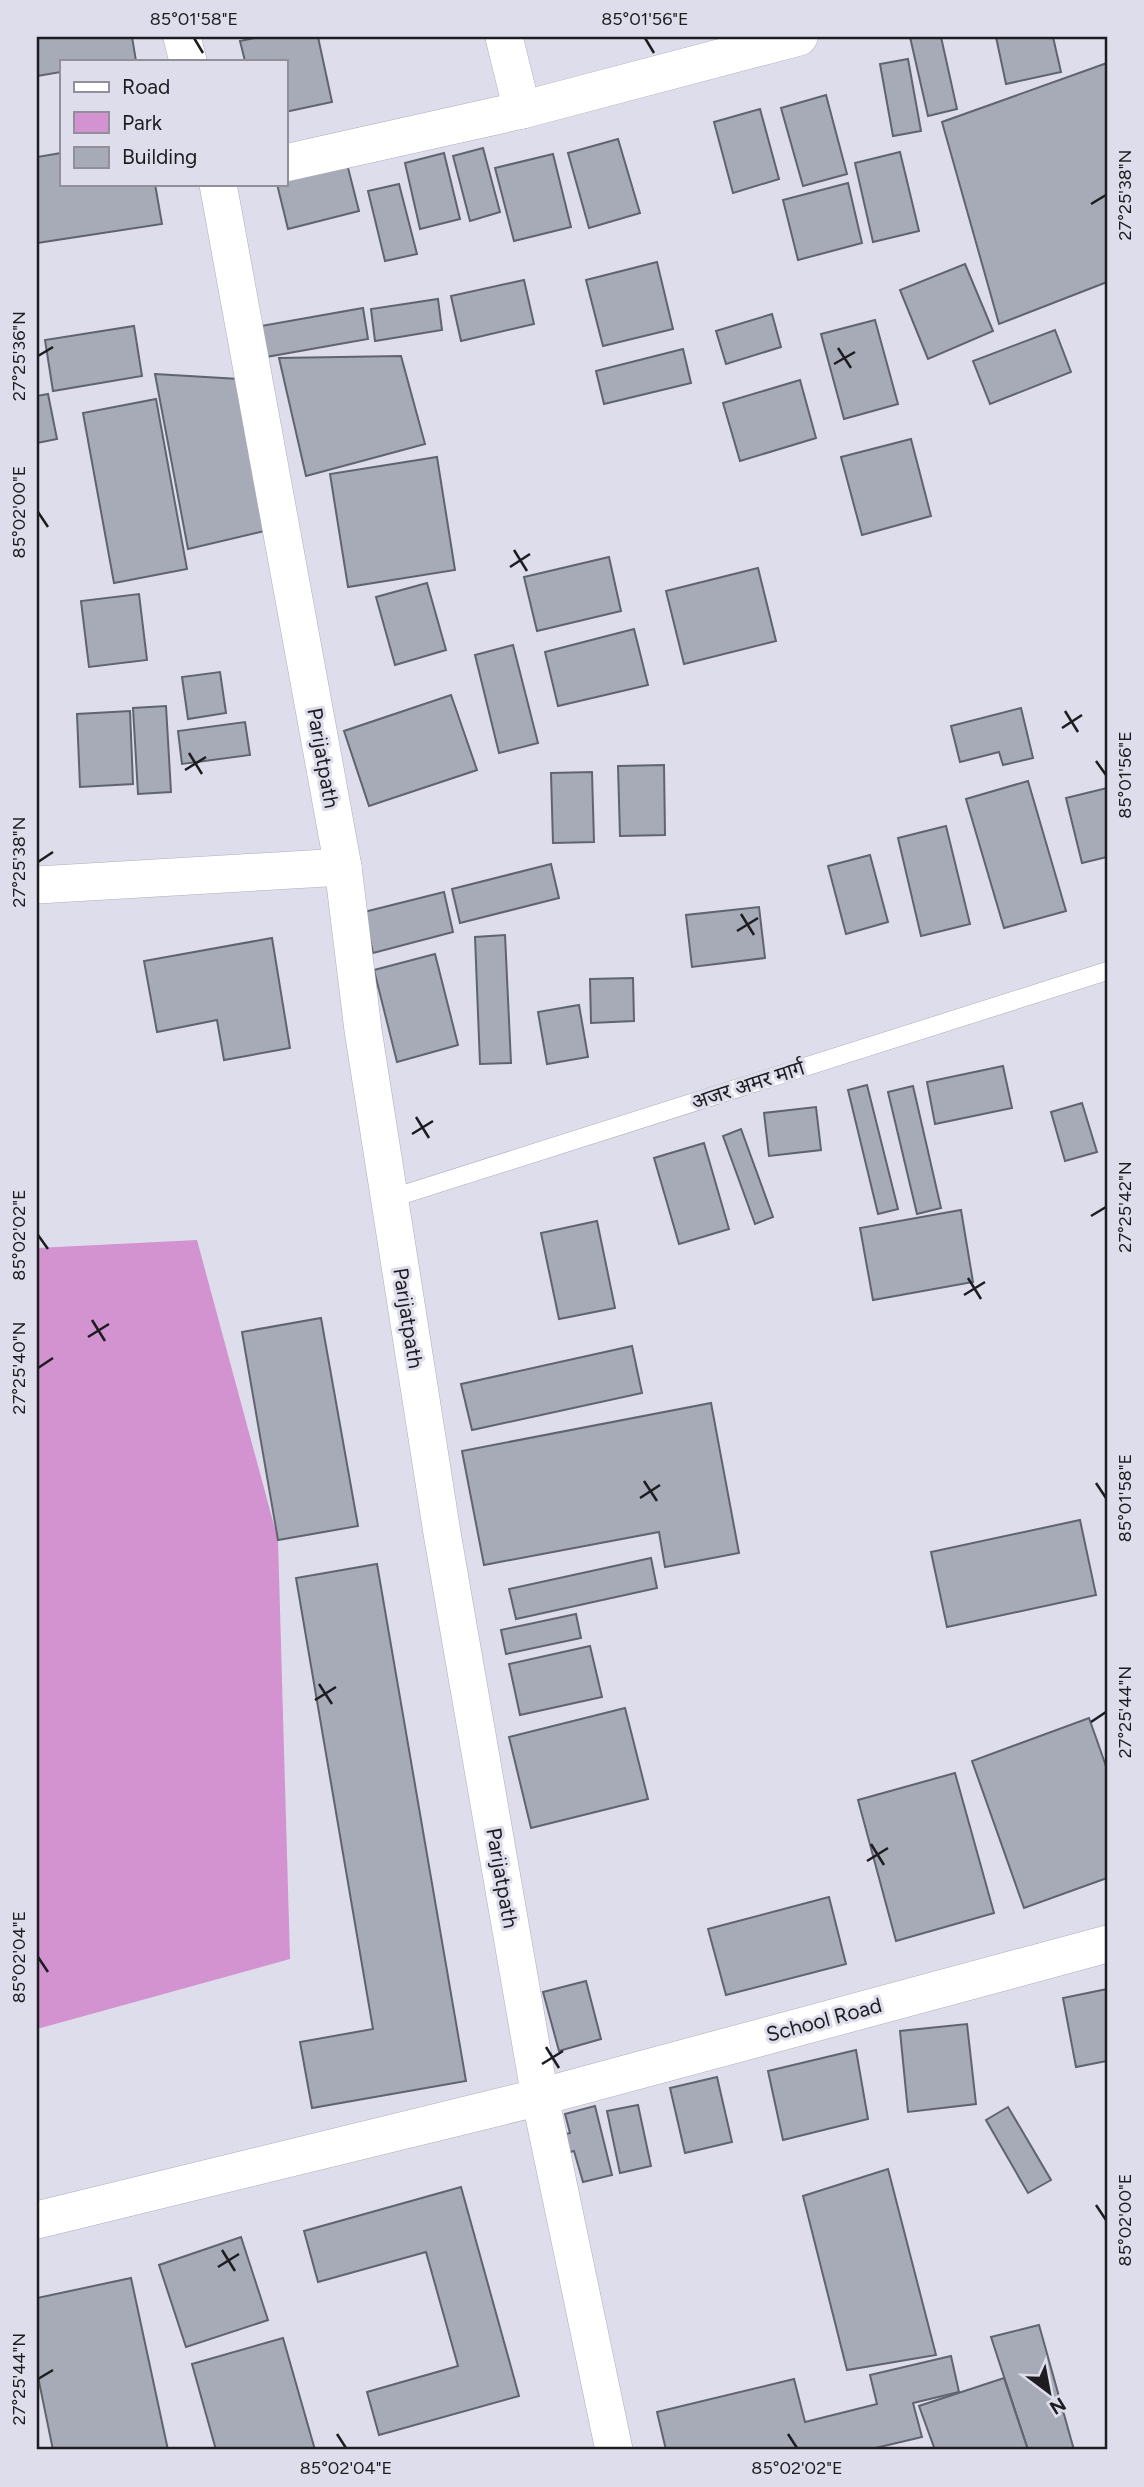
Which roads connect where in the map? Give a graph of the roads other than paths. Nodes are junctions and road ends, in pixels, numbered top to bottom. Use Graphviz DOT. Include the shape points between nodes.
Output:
graph roads {
  1 [pos="182,37"];
  2 [pos="504,37"];
  3 [pos="791,38"];
  4 [pos="188,60"];
  5 [pos="522,110"];
  6 [pos="287,163"];
  7 [pos="218,186"];
  8 [pos="343,867"];
  9 [pos="37,885"];
  10 [pos="1107,971"];
  11 [pos="389,1199"];
  12 [pos="1107,1944"];
  13 [pos="540,2097"];
  14 [pos="37,2220"];
  15 [pos="614,2450"];
  1 -- 4 [label="street"];
  2 -- 5 [label="street"];
  3 -- 5 [label="street"];
  5 -- 6 [label="street"];
  7 -- 8 [label="street, Parijatpath"];
  8 -- 9 [label="street"];
  8 -- 11 [label="street, Parijatpath"];
  10 -- 11 [label="lane, अजर अमर मार्ग"];
  11 -- 13 [label="street, Parijatpath"];
  12 -- 13 [label="street, School Road"];
  13 -- 14 [label="street, School Road"];
  13 -- 15 [label="street, Parijatpath"];
}
